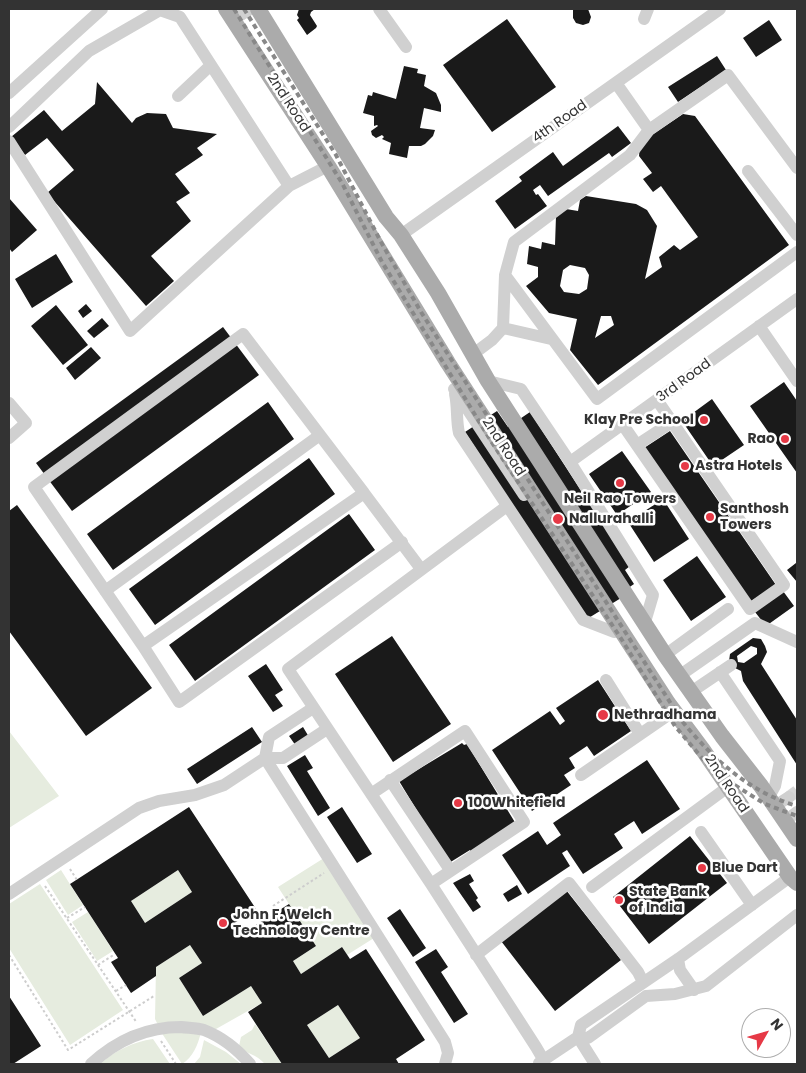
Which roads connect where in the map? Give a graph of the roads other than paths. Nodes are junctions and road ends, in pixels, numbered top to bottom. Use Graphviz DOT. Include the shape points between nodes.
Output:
graph roads {
  1 [pos="102,9"];
  2 [pos="160,9"];
  3 [pos="250,9"];
  4 [pos="258,9"];
  5 [pos="379,9"];
  6 [pos="718,9"];
  7 [pos="232,13"];
  8 [pos="406,48"];
  9 [pos="211,66"];
  10 [pos="616,83"];
  11 [pos="9,93"];
  12 [pos="178,96"];
  13 [pos="9,127"];
  14 [pos="650,130"];
  15 [pos="9,141"];
  16 [pos="328,166"];
  17 [pos="797,168"];
  18 [pos="748,171"];
  19 [pos="289,186"];
  20 [pos="401,236"];
  21 [pos="797,236"];
  22 [pos="797,252"];
  23 [pos="505,275"];
  24 [pos="797,299"];
  25 [pos="760,326"];
  26 [pos="503,328"];
  27 [pos="551,339"];
  28 [pos="472,354"];
  29 [pos="448,363"];
  30 [pos="797,381"];
  31 [pos="488,382"];
  32 [pos="454,389"];
  33 [pos="657,400"];
  34 [pos="11,412"];
  35 [pos="672,422"];
  36 [pos="622,425"];
  37 [pos="320,435"];
  38 [pos="9,438"];
  39 [pos="637,445"];
  40 [pos="570,462"];
  41 [pos="364,493"];
  42 [pos="507,506"];
  43 [pos="402,542"];
  44 [pos="421,569"];
  45 [pos="105,591"];
  46 [pos="728,609"];
  47 [pos="645,622"];
  48 [pos="614,632"];
  49 [pos="797,642"];
  50 [pos="143,646"];
  51 [pos="665,655"];
  52 [pos="731,665"];
  53 [pos="720,672"];
  54 [pos="679,676"];
  55 [pos="606,680"];
  56 [pos="691,692"];
  57 [pos="671,707"];
  58 [pos="313,708"];
  59 [pos="716,727"];
  60 [pos="327,728"];
  61 [pos="640,734"];
  62 [pos="695,740"];
  63 [pos="265,758"];
  64 [pos="581,775"];
  65 [pos="390,780"];
  66 [pos="728,787"];
  67 [pos="371,794"];
  68 [pos="778,800"];
  69 [pos="794,827"];
  70 [pos="702,832"];
  71 [pos="450,870"];
  72 [pos="795,878"];
  73 [pos="431,884"];
  74 [pos="592,887"];
  75 [pos="9,894"];
  76 [pos="752,905"];
  77 [pos="797,915"];
  78 [pos="476,955"];
  79 [pos="678,959"];
  80 [pos="648,979"];
  81 [pos="694,990"];
  82 [pos="661,994"];
  83 [pos="578,1037"];
  84 [pos="541,1062"];
  85 [pos="90,1064"];
  86 [pos="250,1064"];
  87 [pos="445,1064"];
  88 [pos="595,1064"];
  1 -- 11 [label="street"];
  2 -- 9 [label="street" via="180,17"];
  2 -- 13 [label="street" via="89,51"];
  3 -- 7 [label="street"];
  4 -- 20 [label="main road, 2nd Road" via="386,217"];
  5 -- 8 [label="street"];
  6 -- 10 [label="street, 4th Road"];
  7 -- 16 [label="main road, 2nd Road"];
  9 -- 12 [label="street"];
  9 -- 19 [label="street"];
  10 -- 14 [label="street"];
  10 -- 20 [label="street, 4th Road"];
  14 -- 17 [label="street" via="728,75"];
  14 -- 23 [label="street" via="630,155 514,242"];
  15 -- 19 [label="street" via="130,330"];
  16 -- 19 [label="street"];
  16 -- 29 [label="main road, 2nd Road"];
  18 -- 21 [label="street"];
  20 -- 28 [label="main road, 2nd Road"];
  22 -- 27 [label="street" via="597,399"];
  23 -- 26 [label="street"];
  23 -- 27 [label="street"];
  24 -- 25 [label="street, 3rd Road"];
  25 -- 30 [label="street"];
  25 -- 33 [label="street, 3rd Road"];
  26 -- 27 [label="street"];
  26 -- 28 [label="street"];
  28 -- 31 [label="main road, 2nd Road"];
  29 -- 32 [label="street"];
  29 -- 57 [label="main road, 2nd Road"];
  31 -- 40 [label="street" via="521,390"];
  31 -- 47 [label="main road, 2nd Road"];
  32 -- 42 [label="street" via="459,434"];
  32 -- 48 [label="street"];
  33 -- 35 [label="street"];
  33 -- 36 [label="street, 3rd Road"];
  34 -- 38 [label="street" via="26,423"];
  35 -- 39 [label="street" via="656,436"];
  35 -- 39 [label="street" via="784,585 750,609"];
  36 -- 39 [label="street"];
  36 -- 40 [label="street, 3rd Road"];
  37 -- 41 [label="street"];
  37 -- 45 [label="street"];
  37 -- 45 [label="street" via="243,334 235,339 34,487"];
  40 -- 47 [label="street" via="652,595"];
  41 -- 43 [label="street"];
  41 -- 50 [label="street"];
  42 -- 44 [label="street"];
  42 -- 48 [label="street" via="583,620"];
  43 -- 44 [label="street"];
  43 -- 50 [label="street" via="179,702"];
  44 -- 58 [label="street" via="288,669"];
  45 -- 50 [label="street"];
  46 -- 51 [label="street"];
  47 -- 51 [label="main road, 2nd Road"];
  48 -- 57 [label="street" via="652,693"];
  49 -- 54 [label="street" via="755,622"];
  51 -- 54 [label="main road, 2nd Road"];
  52 -- 53 [label="street"];
  53 -- 56 [label="street"];
  53 -- 68 [label="street" via="780,761 775,786"];
  54 -- 56 [label="main road, 2nd Road"];
  55 -- 61 [label="street"];
  56 -- 59 [label="main road, 2nd Road"];
  57 -- 61 [label="street"];
  57 -- 62 [label="main road, 2nd Road"];
  58 -- 60 [label="street"];
  58 -- 63 [label="street" via="269,738"];
  59 -- 62 [label="main road"];
  59 -- 68 [label="main road, 2nd Road"];
  60 -- 63 [label="street" via="283,758"];
  60 -- 67 [label="street"];
  61 -- 64 [label="street"];
  62 -- 66 [label="main road, 2nd Road"];
  63 -- 75 [label="street" via="224,785 139,808"];
  63 -- 87 [label="street" via="445,1042 448,1053"];
  65 -- 67 [label="street"];
  65 -- 71 [label="street"];
  65 -- 71 [label="street" via="465,731 524,822"];
  66 -- 72 [label="main road, 2nd Road"];
  66 -- 74 [label="street"];
  67 -- 73 [label="street"];
  68 -- 69 [label="main road, 2nd Road"];
  70 -- 76 [label="street"];
  71 -- 73 [label="street"];
  72 -- 76 [label="street"];
  73 -- 78 [label="street"];
  76 -- 79 [label="street"];
  77 -- 81 [label="street" via="706,986"];
  78 -- 80 [label="street" via="569,883 638,972"];
  78 -- 84 [label="street"];
  79 -- 80 [label="street"];
  79 -- 81 [label="street" via="680,970"];
  80 -- 82 [label="street"];
  80 -- 83 [label="street" via="581,1025"];
  81 -- 82 [label="street"];
  82 -- 83 [label="street" via="646,996 588,1038"];
  83 -- 84 [label="street"];
  83 -- 88 [label="street"];
  85 -- 86 [label="street" via="120,1042 145,1032 173,1027 202,1030 227,1043"];
}
